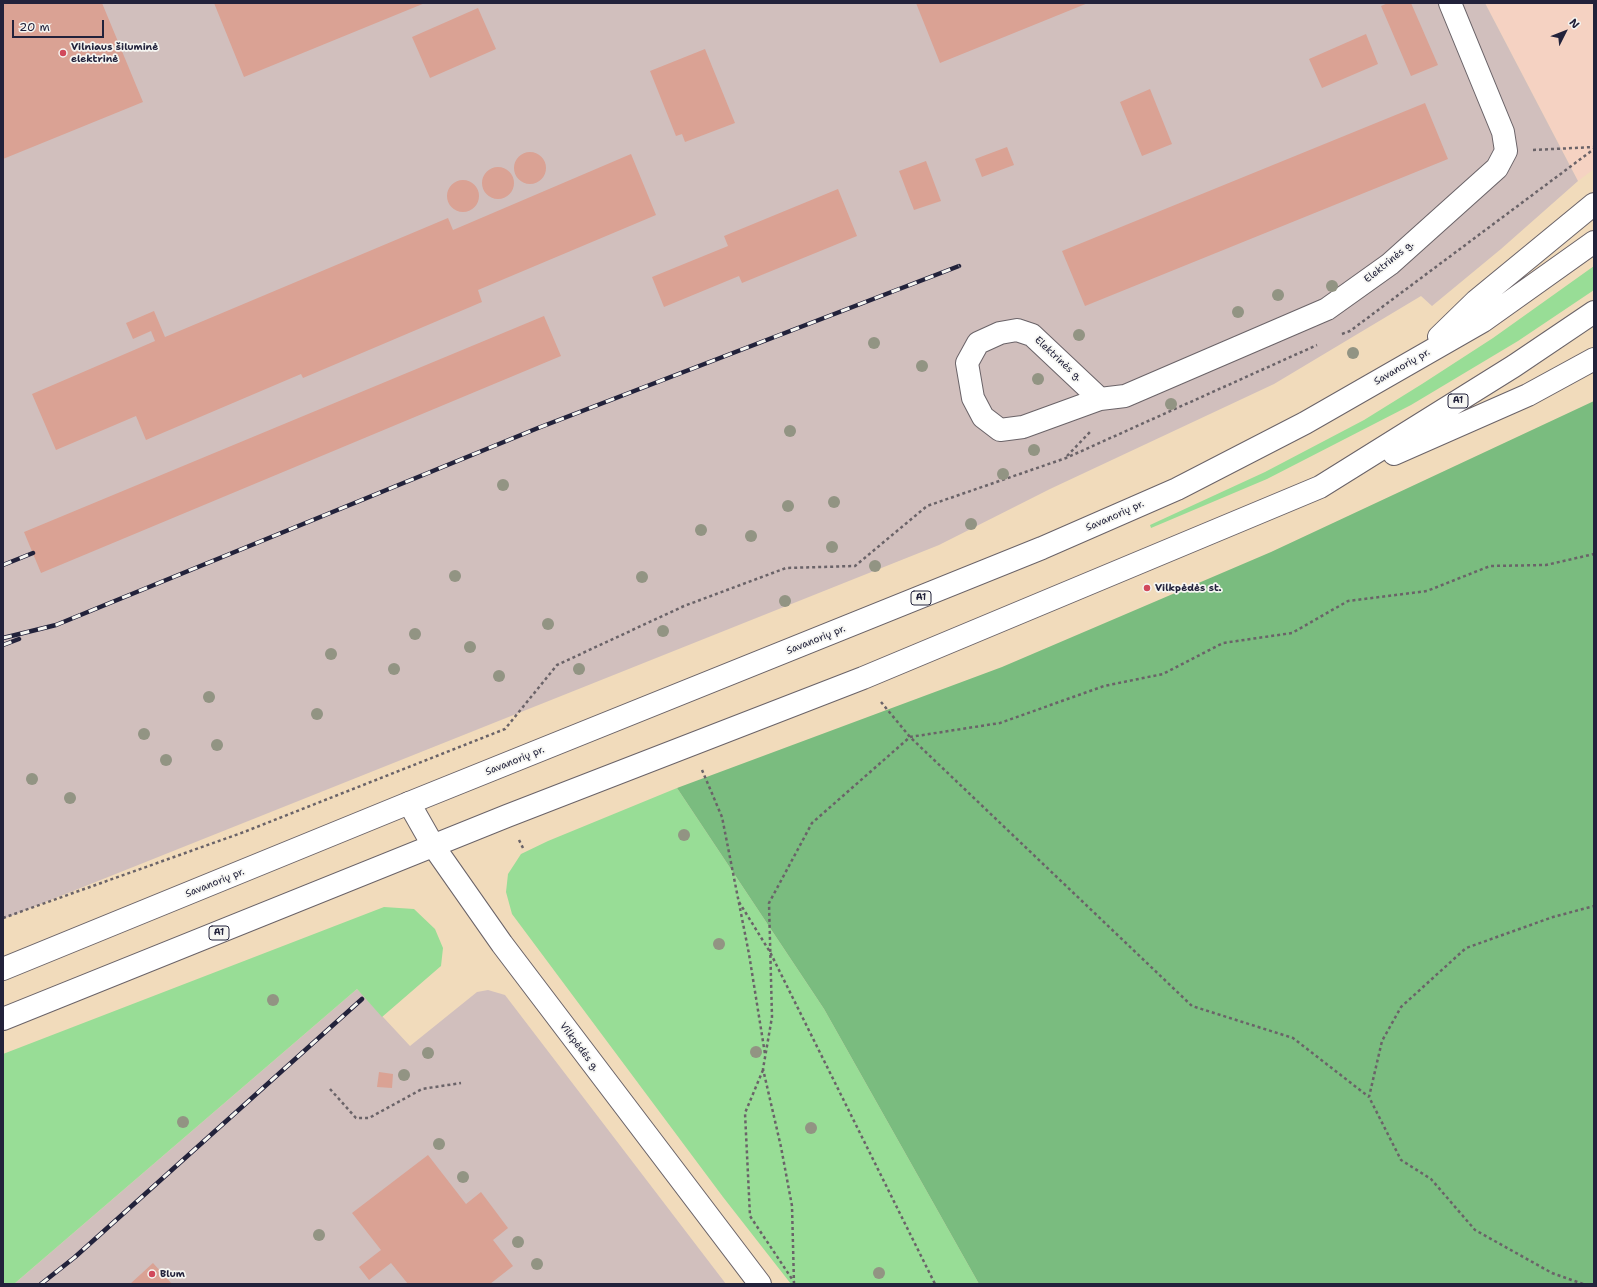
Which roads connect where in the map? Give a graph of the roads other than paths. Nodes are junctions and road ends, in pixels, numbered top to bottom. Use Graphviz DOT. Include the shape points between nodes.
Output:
graph roads {
  1 [pos="1450,3"];
  2 [pos="1594,204"];
  3 [pos="1594,242"];
  4 [pos="1594,312"];
  5 [pos="1416,359"];
  6 [pos="1594,359"];
  7 [pos="1100,399"];
  8 [pos="1320,487"];
  9 [pos="410,803"];
  10 [pos="434,847"];
  11 [pos="3,969"];
  12 [pos="3,1019"];
  13 [pos="760,1284"];
  1 -- 7 [label="main road, Elektrinės g." via="1503,132 1506,152 1497,168 1390,264 1327,309 1125,396"];
  2 -- 5 [label="main road" via="1476,301"];
  3 -- 5 [label="main road, Savanorių pr. / A1" via="1483,321"];
  4 -- 8 [label="main road, A1" via="1514,366"];
  5 -- 9 [label="main road, Savanorių pr. / A1" via="1305,423 1177,489 1042,548"];
  6 -- 8 [label="main road" via="1528,395"];
  7 -- 7 [label="main road, Elektrinės g." via="1023,427 1000,430 983,417 973,398 967,363 978,343 1000,333 1017,330 1032,335"];
  8 -- 10 [label="main road, A1" via="863,678 507,816"];
  9 -- 10 [label="main road, Vilkpėdės g."];
  9 -- 11 [label="main road, Savanorių pr. / A1"];
  10 -- 12 [label="main road, A1"];
  10 -- 13 [label="main road, Vilkpėdės g." via="540,995"];
}
